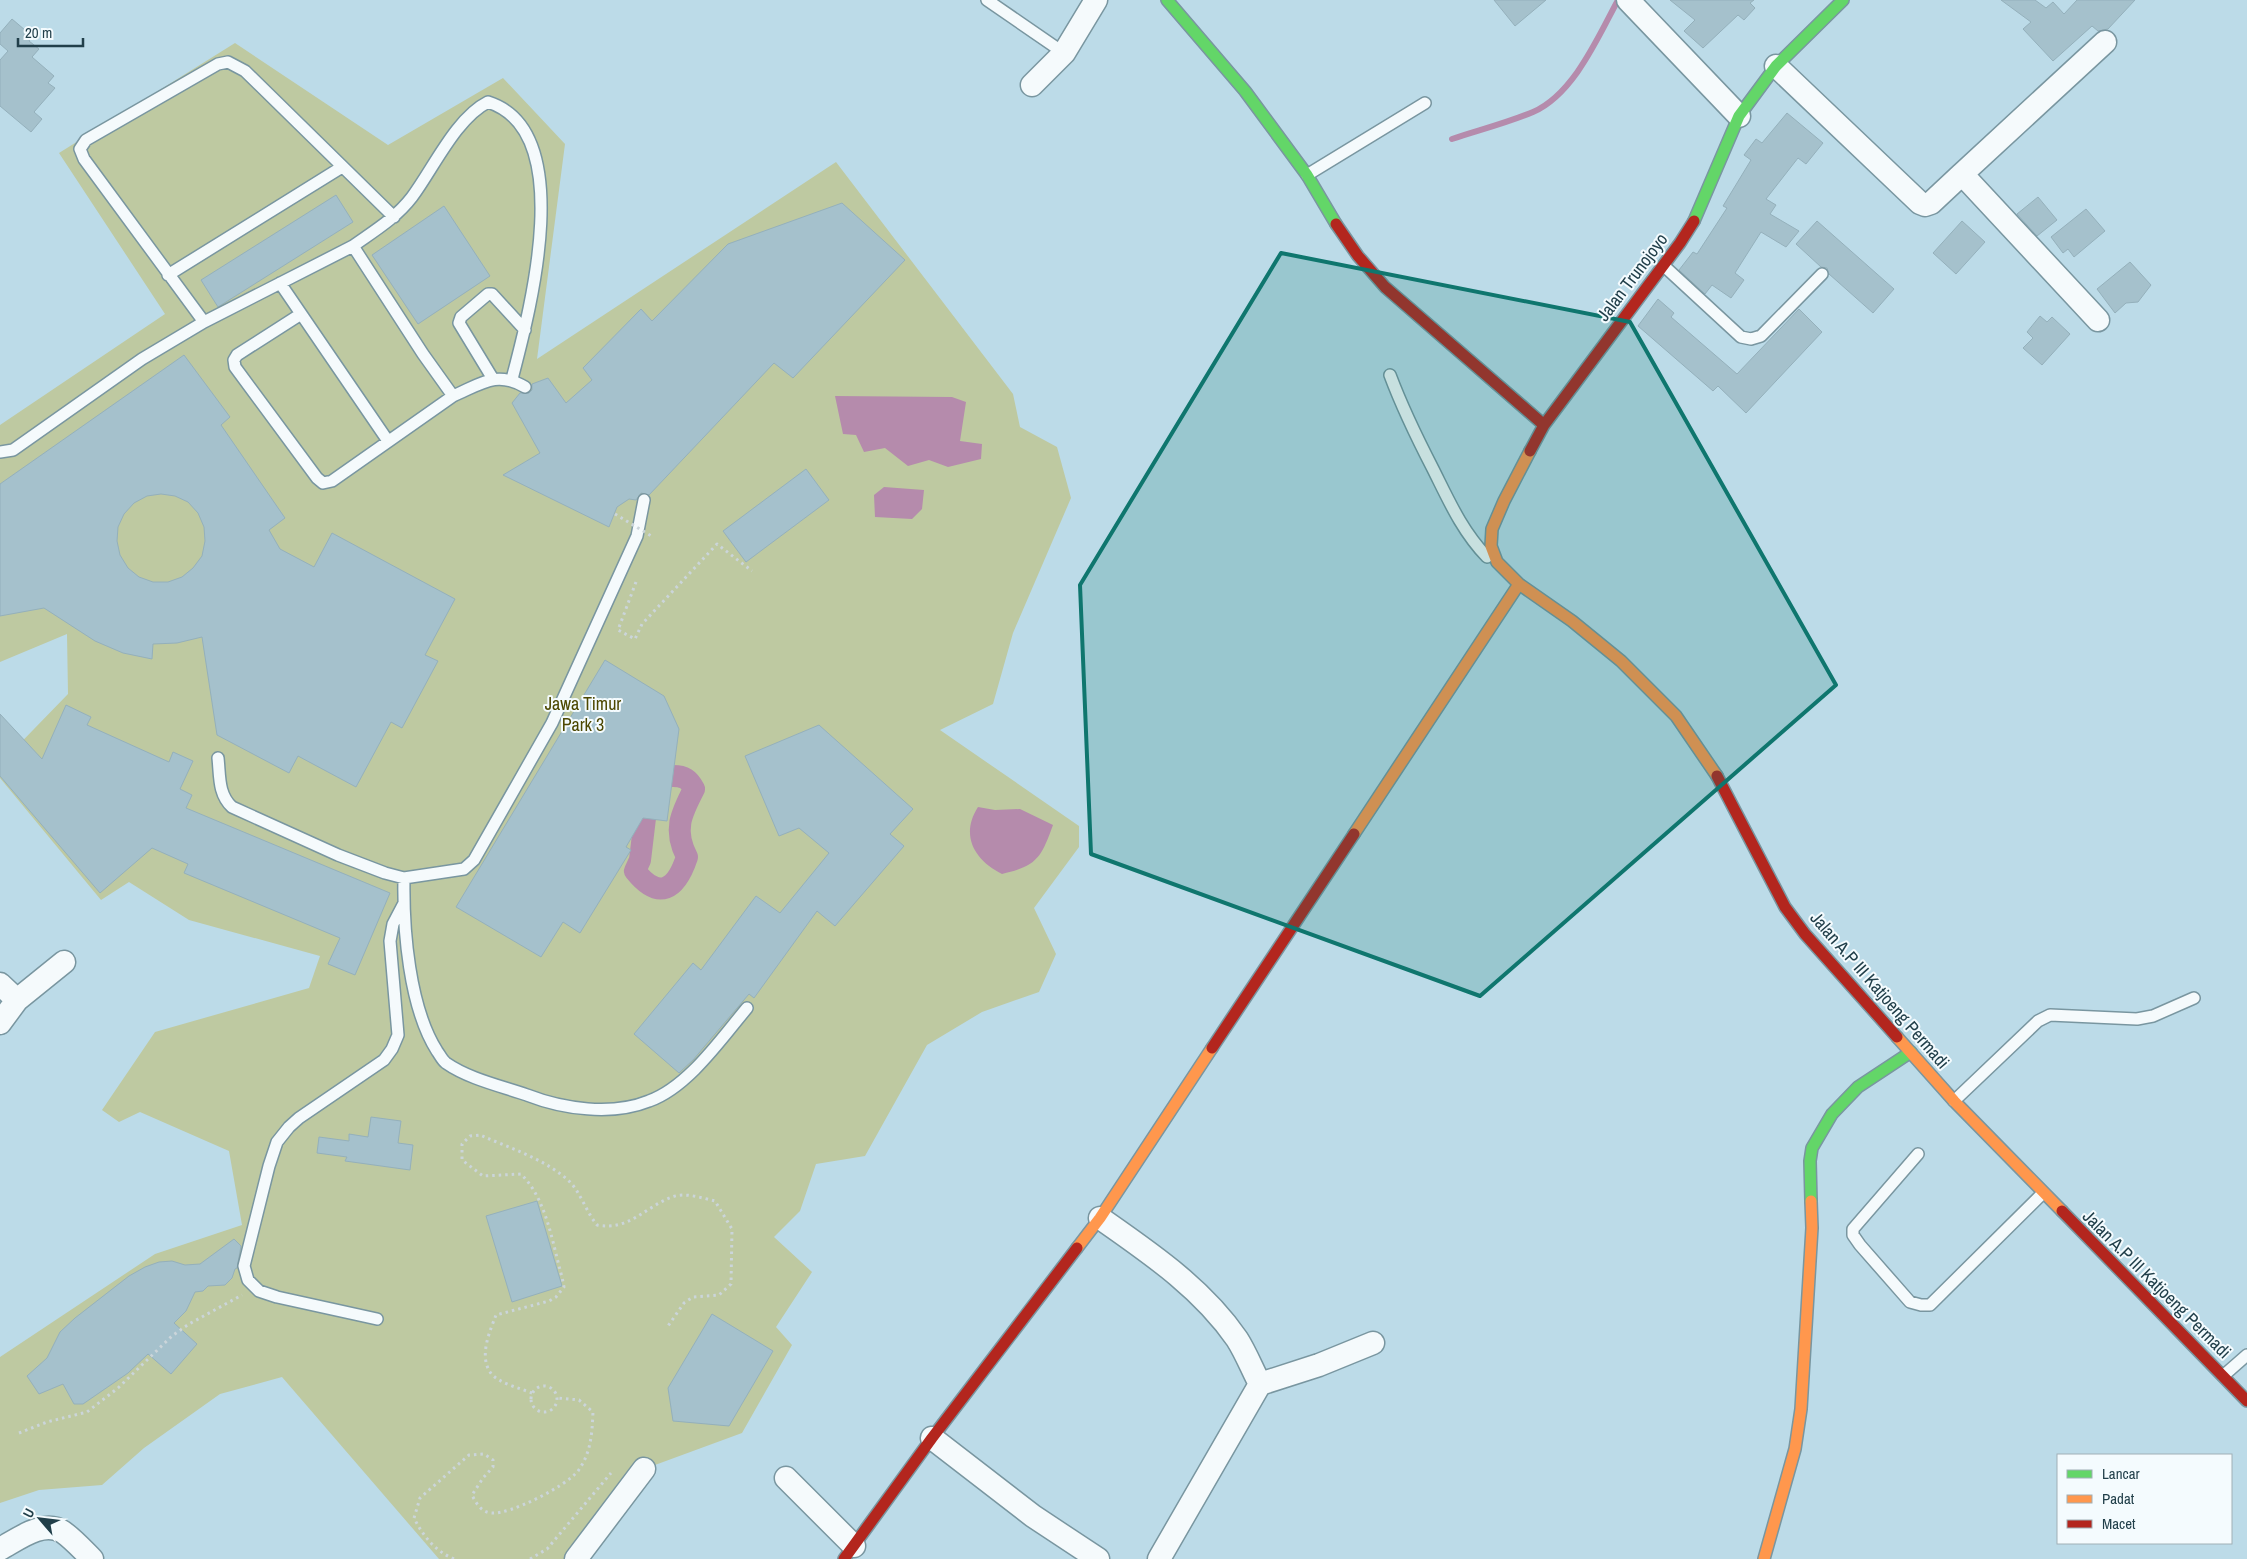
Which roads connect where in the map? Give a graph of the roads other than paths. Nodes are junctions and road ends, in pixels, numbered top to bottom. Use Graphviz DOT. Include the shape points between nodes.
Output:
graph roads {
  1 [pos="987,0"];
  2 [pos="1096,0"];
  3 [pos="1167,0"];
  4 [pos="1843,0"];
  5 [pos="1630,2"];
  6 [pos="2105,42"];
  7 [pos="1064,53"];
  8 [pos="1776,66"];
  9 [pos="1032,85"];
  10 [pos="1425,103"];
  11 [pos="1739,116"];
  12 [pos="342,167"];
  13 [pos="1962,174"];
  14 [pos="1307,175"];
  15 [pos="394,217"];
  16 [pos="353,246"];
  17 [pos="1664,266"];
  18 [pos="1822,274"];
  19 [pos="168,275"];
  20 [pos="280,283"];
  21 [pos="301,314"];
  22 [pos="2098,320"];
  23 [pos="204,322"];
  24 [pos="525,330"];
  25 [pos="1390,375"];
  26 [pos="493,379"];
  27 [pos="512,379"];
  28 [pos="525,387"];
  29 [pos="453,396"];
  30 [pos="1544,425"];
  31 [pos="388,441"];
  32 [pos="0,452"];
  33 [pos="644,500"];
  34 [pos="1498,562"];
  35 [pos="1519,584"];
  36 [pos="218,758"];
  37 [pos="404,878"];
  38 [pos="403,904"];
  39 [pos="64,962"];
  40 [pos="0,984"];
  41 [pos="2194,998"];
  42 [pos="17,1000"];
  43 [pos="747,1008"];
  44 [pos="0,1023"];
  45 [pos="1911,1052"];
  46 [pos="1954,1101"];
  47 [pos="1918,1154"];
  48 [pos="2042,1194"];
  49 [pos="1100,1218"];
  50 [pos="377,1319"];
  51 [pos="1373,1343"];
  52 [pos="2247,1355"];
  53 [pos="2223,1376"];
  54 [pos="1260,1384"];
  55 [pos="2247,1401"];
  56 [pos="932,1438"];
  57 [pos="644,1469"];
  58 [pos="786,1478"];
  59 [pos="0,1549"];
  60 [pos="849,1553"];
  61 [pos="92,1559"];
  62 [pos="576,1559"];
  63 [pos="1098,1559"];
  64 [pos="1158,1559"];
  65 [pos="1764,1559"];
  1 -- 7 [label="lane"];
  2 -- 7 [label="street"];
  3 -- 14 [label="street" via="1245,91"];
  4 -- 8 [label="street, Jalan Trunojoyo"];
  5 -- 11 [label="street"];
  6 -- 13 [label="street"];
  7 -- 9 [label="street"];
  8 -- 11 [label="street, Jalan Trunojoyo"];
  8 -- 13 [label="street" via="1920,203 1926,205 1931,202"];
  10 -- 14 [label="lane"];
  11 -- 17 [label="street, Jalan Trunojoyo" via="1698,214"];
  12 -- 15 [label="lane"];
  12 -- 19 [label="lane"];
  12 -- 19 [label="lane" via="246,71 228,62 218,64 86,140 80,149 84,159"];
  13 -- 22 [label="street"];
  14 -- 30 [label="street" via="1330,216 1385,287"];
  15 -- 16 [label="lane"];
  15 -- 24 [label="lane" via="412,197 449,141 479,107 488,102 511,114 526,132 536,156 540,194 538,265"];
  16 -- 20 [label="lane"];
  16 -- 29 [label="lane"];
  17 -- 18 [label="lane" via="1741,336 1751,339 1761,336"];
  17 -- 30 [label="street, Jalan Trunojoyo"];
  19 -- 23 [label="lane"];
  20 -- 21 [label="lane"];
  20 -- 23 [label="lane"];
  21 -- 31 [label="lane"];
  21 -- 31 [label="lane" via="237,354 235,366 317,478 324,482 332,482"];
  23 -- 32 [label="lane" via="142,359 14,450"];
  24 -- 26 [label="lane" via="492,294 461,318 460,322"];
  24 -- 27 [label="lane"];
  25 -- 34 [label="lane" via="1402,407 1470,539"];
  26 -- 27 [label="lane"];
  26 -- 29 [label="lane"];
  27 -- 28 [label="lane"];
  29 -- 31 [label="lane"];
  30 -- 34 [label="street, Jalan Trunojoyo" via="1492,529 1491,546"];
  33 -- 37 [label="lane" via="637,536 552,723 474,860 464,870"];
  34 -- 35 [label="street, Jalan Trunojoyo"];
  35 -- 45 [label="street, Jalan A.P III Katjoeng Permadi" via="1572,621 1621,662 1676,716 1719,778 1785,907"];
  35 -- 49 [label="street"];
  36 -- 37 [label="lane" via="221,791 224,800 232,807 338,855"];
  37 -- 38 [label="lane"];
  38 -- 43 [label="lane" via="409,963 418,1006 428,1038 444,1062 548,1103 624,1108 650,1101 677,1086"];
  38 -- 50 [label="lane" via="393,924 390,941 398,1035 392,1049 384,1060 299,1118 277,1142 244,1266 248,1280 259,1292"];
  39 -- 42 [label="street"];
  40 -- 42 [label="street"];
  41 -- 46 [label="lane" via="2154,1016 2137,1019 2050,1015 2038,1021"];
  42 -- 44 [label="street"];
  45 -- 46 [label="street, Jalan A.P III Katjoeng Permadi"];
  45 -- 65 [label="street" via="1858,1087 1832,1114 1812,1148 1812,1228 1801,1409 1795,1449"];
  46 -- 48 [label="street, Jalan A.P III Katjoeng Permadi"];
  47 -- 48 [label="lane" via="1853,1228 1853,1235 1910,1302 1930,1305"];
  48 -- 53 [label="street, Jalan A.P III Katjoeng Permadi"];
  49 -- 54 [label="street" via="1194,1289 1238,1341"];
  49 -- 56 [label="street"];
  51 -- 54 [label="street" via="1319,1366"];
  52 -- 53 [label="lane"];
  53 -- 55 [label="street, Jalan A.P III Katjoeng Permadi"];
  54 -- 64 [label="street"];
  56 -- 60 [label="street"];
  56 -- 63 [label="street" via="1033,1516"];
  57 -- 62 [label="street"];
  58 -- 60 [label="street"];
  59 -- 61 [label="street" via="47,1527 62,1531"];
}
